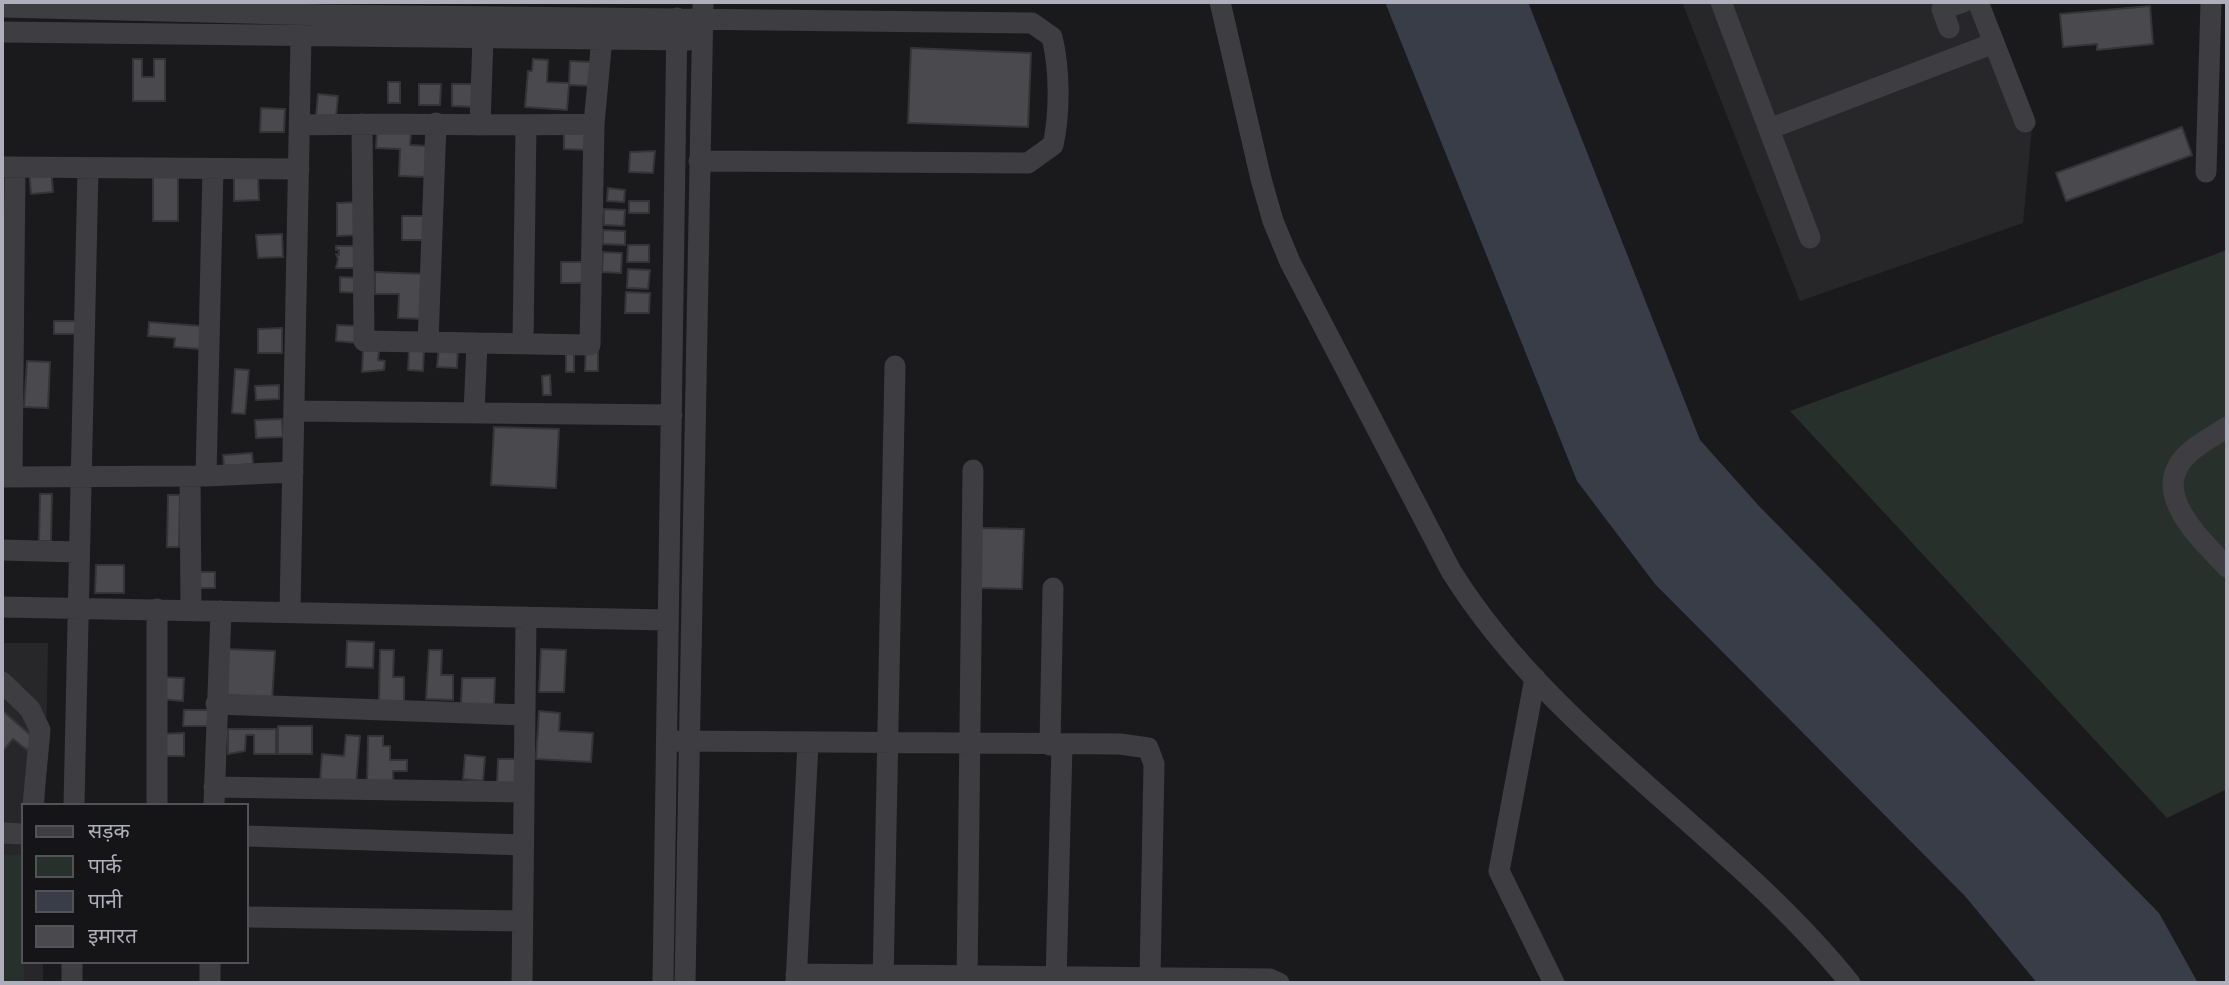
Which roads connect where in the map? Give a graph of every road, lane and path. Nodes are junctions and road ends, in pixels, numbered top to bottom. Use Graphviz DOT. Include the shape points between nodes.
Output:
graph roads {
  1 [pos="1220,2"];
  2 [pos="1721,2"];
  3 [pos="1963,2"];
  4 [pos="1978,2"];
  5 [pos="2211,2"];
  6 [pos="80,6"];
  7 [pos="2,7"];
  8 [pos="702,10"];
  9 [pos="1943,13"];
  10 [pos="603,18"];
  11 [pos="677,18"];
  12 [pos="2,32"];
  13 [pos="301,35"];
  14 [pos="483,37"];
  15 [pos="677,40"];
  16 [pos="702,40"];
  17 [pos="602,41"];
  18 [pos="1994,43"];
  19 [pos="2025,122"];
  20 [pos="436,123"];
  21 [pos="362,124"];
  22 [pos="594,124"];
  23 [pos="300,125"];
  24 [pos="480,125"];
  25 [pos="526,125"];
  26 [pos="1769,129"];
  27 [pos="699,161"];
  28 [pos="8,167"];
  29 [pos="88,168"];
  30 [pos="213,169"];
  31 [pos="299,169"];
  32 [pos="2206,172"];
  33 [pos="1810,238"];
  34 [pos="428,342"];
  35 [pos="477,343"];
  36 [pos="523,343"];
  37 [pos="895,366"];
  38 [pos="294,411"];
  39 [pos="474,413"];
  40 [pos="672,415"];
  41 [pos="2227,427"];
  42 [pos="973,470"];
  43 [pos="293,472"];
  44 [pos="198,476"];
  45 [pos="7,477"];
  46 [pos="79,477"];
  47 [pos="2,550"];
  48 [pos="77,552"];
  49 [pos="2227,567"];
  50 [pos="1053,588"];
  51 [pos="2,607"];
  52 [pos="77,608"];
  53 [pos="157,608"];
  54 [pos="191,609"];
  55 [pos="221,611"];
  56 [pos="290,611"];
  57 [pos="526,617"];
  58 [pos="667,620"];
  59 [pos="1535,678"];
  60 [pos="2,681"];
  61 [pos="216,704"];
  62 [pos="524,715"];
  63 [pos="667,741"];
  64 [pos="689,741"];
  65 [pos="808,743"];
  66 [pos="887,743"];
  67 [pos="970,744"];
  68 [pos="1056,745"];
  69 [pos="523,792"];
  70 [pos="214,796"];
  71 [pos="33,803"];
  72 [pos="74,803"];
  73 [pos="157,803"];
  74 [pos="2,833"];
  75 [pos="21,834"];
  76 [pos="248,836"];
  77 [pos="523,845"];
  78 [pos="248,917"];
  79 [pos="522,921"];
  80 [pos="72,964"];
  81 [pos="210,964"];
  82 [pos="796,979"];
  83 [pos="883,979"];
  84 [pos="1150,979"];
  85 [pos="967,980"];
  86 [pos="1056,980"];
  87 [pos="1196,981"];
  88 [pos="72,983"];
  89 [pos="210,983"];
  90 [pos="522,983"];
  91 [pos="663,983"];
  92 [pos="685,983"];
  93 [pos="1279,983"];
  94 [pos="1554,983"];
  95 [pos="1850,983"];
  1 -- 59 [label="street" via="1272,221 1290,262 1451,571 1495,636"];
  2 -- 26 [label="street"];
  3 -- 9 [label="street"];
  4 -- 18 [label="street"];
  5 -- 32 [label="street"];
  6 -- 7 [label="street"];
  6 -- 10 [label="street"];
  8 -- 11 [label="street"];
  8 -- 16 [label="street"];
  8 -- 27 [label="street" via="1032,23 1052,37 1056,51 1056,131 1053,145 1028,163"];
  10 -- 11 [label="street"];
  10 -- 17 [label="street"];
  11 -- 15 [label="street"];
  12 -- 13 [label="street"];
  13 -- 14 [label="street"];
  13 -- 23 [label="street"];
  14 -- 17 [label="street"];
  14 -- 24 [label="street"];
  15 -- 16 [label="street"];
  15 -- 17 [label="street"];
  15 -- 40 [label="street"];
  16 -- 27 [label="street"];
  17 -- 22 [label="street"];
  18 -- 19 [label="street"];
  18 -- 26 [label="street"];
  20 -- 21 [label="street"];
  20 -- 24 [label="street"];
  20 -- 34 [label="street"];
  21 -- 23 [label="street"];
  21 -- 34 [label="street" via="364,341"];
  22 -- 25 [label="street"];
  22 -- 36 [label="street" via="590,345"];
  23 -- 31 [label="street"];
  24 -- 25 [label="street"];
  25 -- 36 [label="street"];
  26 -- 33 [label="street"];
  27 -- 64 [label="street"];
  28 -- 29 [label="street"];
  28 -- 45 [label="street"];
  29 -- 30 [label="street"];
  29 -- 46 [label="street"];
  30 -- 31 [label="street"];
  30 -- 44 [label="street"];
  31 -- 38 [label="street"];
  34 -- 35 [label="street"];
  35 -- 36 [label="street"];
  35 -- 39 [label="street"];
  37 -- 66 [label="street"];
  38 -- 39 [label="street"];
  38 -- 43 [label="street"];
  39 -- 40 [label="street"];
  40 -- 58 [label="street"];
  41 -- 49 [label="street" via="2182,460 2173,487 2186,521"];
  42 -- 67 [label="street"];
  43 -- 44 [label="street"];
  43 -- 56 [label="street"];
  44 -- 46 [label="street"];
  44 -- 54 [label="street"];
  45 -- 46 [label="street"];
  46 -- 48 [label="street"];
  47 -- 48 [label="street"];
  48 -- 52 [label="street"];
  50 -- 68 [label="street"];
  51 -- 52 [label="street"];
  52 -- 53 [label="street"];
  52 -- 72 [label="street"];
  53 -- 54 [label="street"];
  53 -- 73 [label="street"];
  54 -- 55 [label="street"];
  55 -- 56 [label="street"];
  55 -- 61 [label="street"];
  56 -- 57 [label="street"];
  57 -- 58 [label="street"];
  57 -- 62 [label="street"];
  58 -- 63 [label="street"];
  59 -- 94 [label="street" via="1499,871"];
  59 -- 95 [label="street" via="1810,936"];
  60 -- 71 [label="street" via="38,720"];
  61 -- 62 [label="street"];
  61 -- 70 [label="street"];
  62 -- 69 [label="street"];
  63 -- 64 [label="street"];
  63 -- 91 [label="street"];
  64 -- 65 [label="street"];
  64 -- 92 [label="street"];
  65 -- 66 [label="street"];
  65 -- 82 [label="street"];
  66 -- 67 [label="street"];
  66 -- 83 [label="street"];
  67 -- 68 [label="street"];
  67 -- 85 [label="street"];
  68 -- 84 [label="street" via="1140,744 1152,754"];
  68 -- 86 [label="street"];
  69 -- 70 [label="street"];
  69 -- 77 [label="street"];
  74 -- 75 [label="street"];
  76 -- 77 [label="street"];
  77 -- 79 [label="street"];
  78 -- 79 [label="street"];
  79 -- 90 [label="street"];
  80 -- 88 [label="street"];
  81 -- 89 [label="street"];
  82 -- 83 [label="street"];
  83 -- 85 [label="street"];
  84 -- 86 [label="street"];
  84 -- 87 [label="street"];
  85 -- 86 [label="street"];
  87 -- 93 [label="street" via="1270,979"];
}
